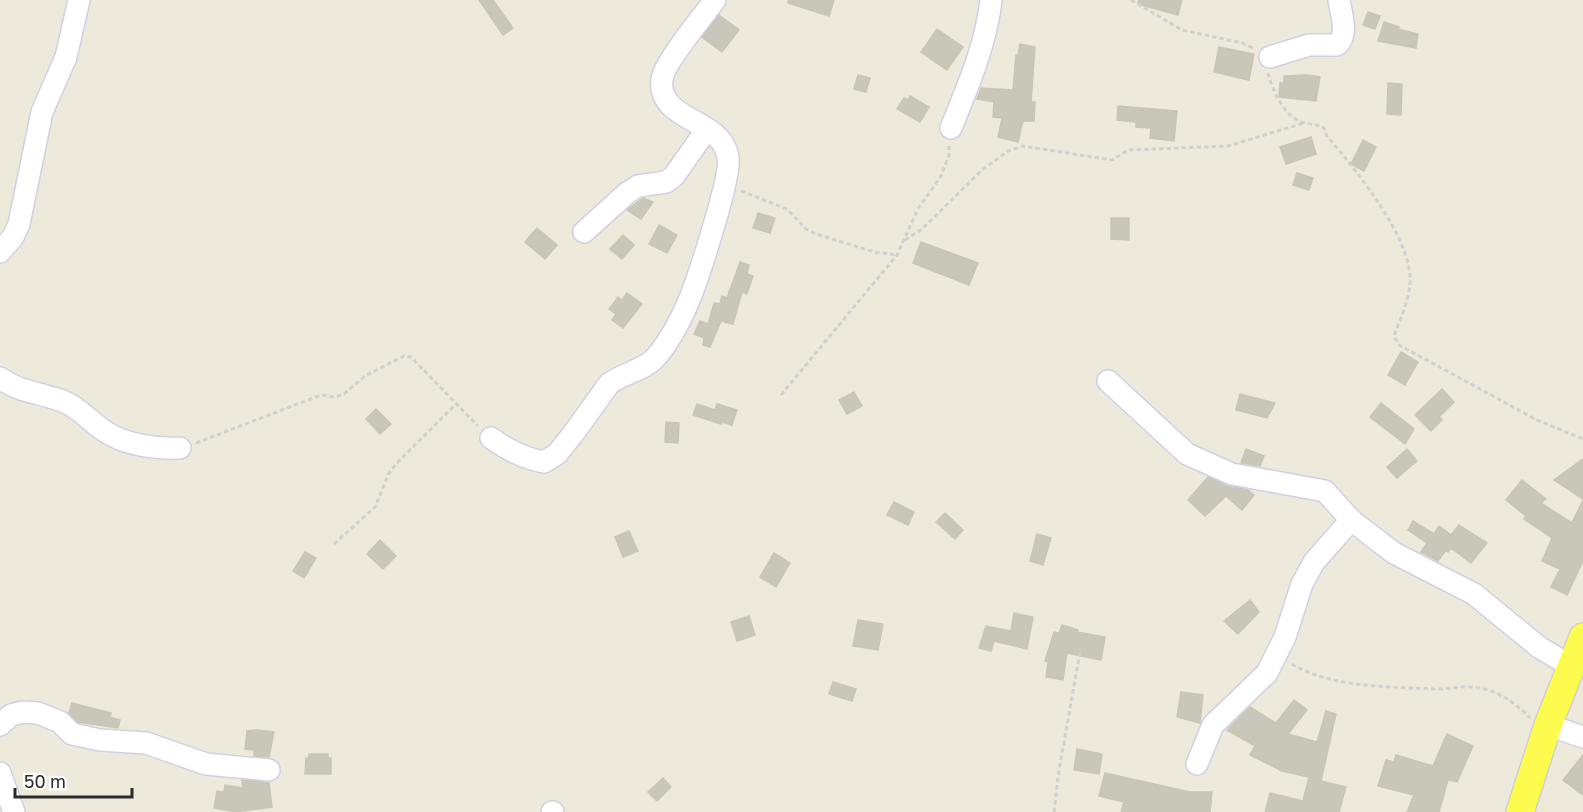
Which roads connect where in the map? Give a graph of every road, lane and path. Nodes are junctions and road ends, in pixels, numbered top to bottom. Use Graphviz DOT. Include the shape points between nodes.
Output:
graph roads {
  1 [pos="79,0"];
  2 [pos="715,0"];
  3 [pos="991,0"];
  4 [pos="1131,0"];
  5 [pos="1339,0"];
  6 [pos="1270,57"];
  7 [pos="1304,123"];
  8 [pos="951,128"];
  9 [pos="707,129"];
  10 [pos="726,179"];
  11 [pos="584,232"];
  12 [pos="905,240"];
  13 [pos="0,252"];
  14 [pos="897,255"];
  15 [pos="0,378"];
  16 [pos="1108,381"];
  17 [pos="781,395"];
  18 [pos="455,405"];
  19 [pos="491,438"];
  20 [pos="1583,439"];
  21 [pos="180,448"];
  22 [pos="1351,520"];
  23 [pos="334,544"];
  24 [pos="1583,637"];
  25 [pos="1080,652"];
  26 [pos="1278,655"];
  27 [pos="1571,666"];
  28 [pos="0,725"];
  29 [pos="1547,728"];
  30 [pos="1583,737"];
  31 [pos="1197,764"];
  32 [pos="269,770"];
  33 [pos="0,773"];
  34 [pos="14,812"];
  35 [pos="1054,812"];
  36 [pos="1520,812"];
  1 -- 13 [label="street" via="66,57 42,112 19,224 14,237"];
  2 -- 9 [label="street" via="669,63 662,79 671,106"];
  3 -- 8 [label="street" via="977,64"];
  4 -- 6 [label="path" via="1182,30 1242,43"];
  5 -- 6 [label="street" via="1344,35 1337,45 1309,45"];
  6 -- 7 [label="path" via="1267,63 1273,90 1284,107"];
  7 -- 12 [label="path" via="1228,146 1128,150 1112,160 1023,146 1008,151 982,170 922,229"];
  7 -- 20 [label="path" via="1324,128 1383,210 1402,244 1410,284 1394,336 1399,345 1537,420"];
  8 -- 12 [label="path" via="949,155 941,176 918,209"];
  9 -- 10 [label="street" via="722,142 729,159"];
  9 -- 11 [label="street" via="674,176 666,182 638,186"];
  10 -- 14 [label="path" via="735,188 787,210 816,234"];
  10 -- 19 [label="street" via="690,297 652,362 609,384 573,435 557,454 544,462 512,453"];
  12 -- 14 [label="path"];
  14 -- 17 [label="path"];
  15 -- 21 [label="street" via="31,394 69,404 106,432 130,442 157,449"];
  16 -- 22 [label="street" via="1188,453 1232,474 1325,491"];
  18 -- 19 [label="path"];
  18 -- 21 [label="path" via="411,357 404,356 365,376 344,394 321,395"];
  18 -- 23 [label="path" via="396,464 375,507"];
  22 -- 26 [label="street" via="1314,562 1302,584"];
  22 -- 27 [label="street" via="1394,553 1474,594 1520,633"];
  24 -- 27 [label="main road"];
  25 -- 35 [label="path"];
  26 -- 29 [label="path" via="1303,670 1335,681 1488,691 1516,703"];
  26 -- 31 [label="street" via="1267,673 1213,725"];
  27 -- 29 [label="main road"];
  28 -- 32 [label="street" via="11,715 38,714 60,722 72,734 146,743 206,764"];
  29 -- 30 [label="street"];
  29 -- 36 [label="main road"];
  33 -- 34 [label="street"];
}
